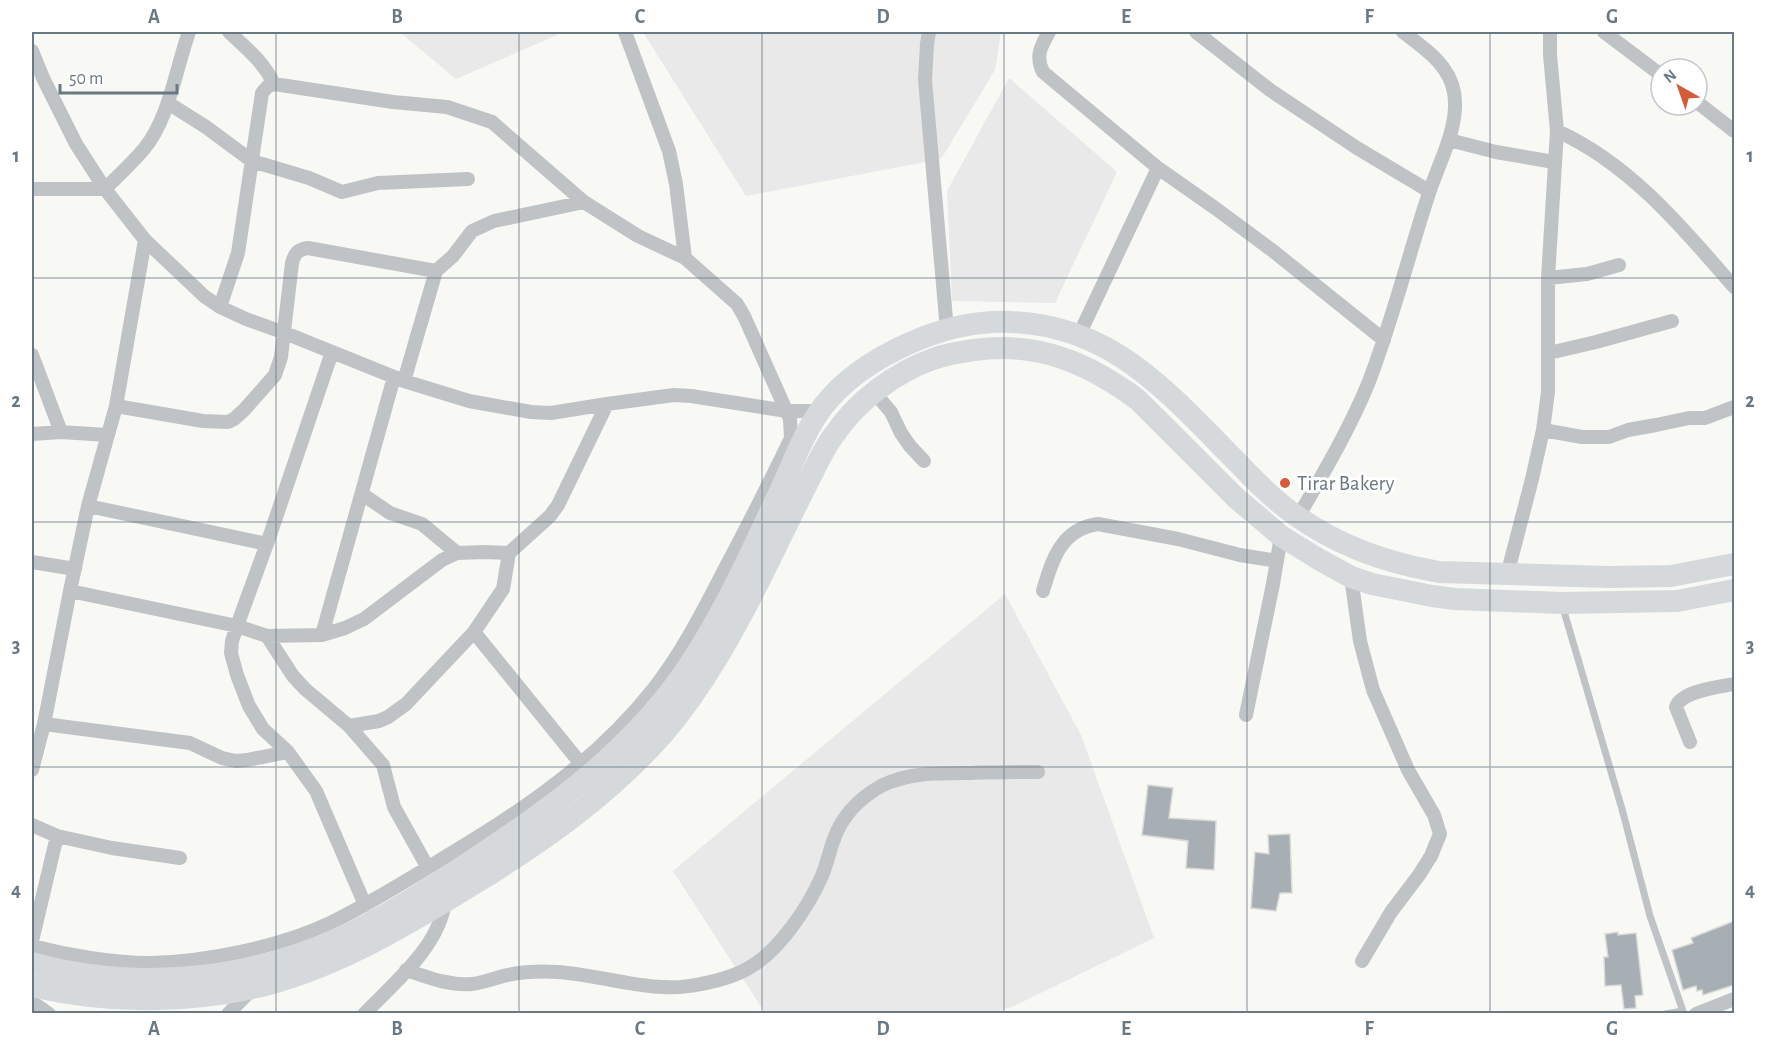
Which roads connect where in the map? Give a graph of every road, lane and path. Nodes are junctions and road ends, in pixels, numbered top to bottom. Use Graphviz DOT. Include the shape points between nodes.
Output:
graph roads {
  1 [pos="189,32"];
  2 [pos="229,32"];
  3 [pos="625,32"];
  4 [pos="929,32"];
  5 [pos="1048,32"];
  6 [pos="1196,32"];
  7 [pos="1403,32"];
  8 [pos="1550,32"];
  9 [pos="1604,32"];
  10 [pos="32,51"];
  11 [pos="1649,66"];
  12 [pos="274,84"];
  13 [pos="168,103"];
  14 [pos="1709,111"];
  15 [pos="1557,130"];
  16 [pos="1734,131"];
  17 [pos="1449,140"];
  18 [pos="252,161"];
  19 [pos="1554,162"];
  20 [pos="1158,168"];
  21 [pos="468,178"];
  22 [pos="32,189"];
  23 [pos="105,189"];
  24 [pos="1429,190"];
  25 [pos="584,202"];
  26 [pos="145,240"];
  27 [pos="685,258"];
  28 [pos="1619,265"];
  29 [pos="436,271"];
  30 [pos="1548,278"];
  31 [pos="1734,287"];
  32 [pos="220,307"];
  33 [pos="1672,321"];
  34 [pos="947,330"];
  35 [pos="285,333"];
  36 [pos="1078,335"];
  37 [pos="1384,340"];
  38 [pos="332,352"];
  39 [pos="1549,353"];
  40 [pos="32,355"];
  41 [pos="868,364"];
  42 [pos="399,379"];
  43 [pos="880,388"];
  44 [pos="607,404"];
  45 [pos="116,406"];
  46 [pos="1734,408"];
  47 [pos="787,411"];
  48 [pos="817,415"];
  49 [pos="1543,430"];
  50 [pos="61,432"];
  51 [pos="32,434"];
  52 [pos="107,435"];
  53 [pos="791,438"];
  54 [pos="924,461"];
  55 [pos="362,494"];
  56 [pos="88,506"];
  57 [pos="1298,517"];
  58 [pos="1281,536"];
  59 [pos="267,544"];
  60 [pos="457,553"];
  61 [pos="509,553"];
  62 [pos="1383,558"];
  63 [pos="1277,561"];
  64 [pos="32,562"];
  65 [pos="1734,564"];
  66 [pos="75,568"];
  67 [pos="1507,575"];
  68 [pos="1351,577"];
  69 [pos="1377,585"];
  70 [pos="1734,590"];
  71 [pos="70,591"];
  72 [pos="1043,591"];
  73 [pos="1562,603"];
  74 [pos="237,626"];
  75 [pos="474,632"];
  76 [pos="322,635"];
  77 [pos="267,636"];
  78 [pos="1734,684"];
  79 [pos="1246,715"];
  80 [pos="44,724"];
  81 [pos="350,726"];
  82 [pos="35,741"];
  83 [pos="1690,742"];
  84 [pos="288,752"];
  85 [pos="581,764"];
  86 [pos="32,770"];
  87 [pos="1038,772"];
  88 [pos="32,825"];
  89 [pos="57,836"];
  90 [pos="509,849"];
  91 [pos="180,858"];
  92 [pos="437,884"];
  93 [pos="365,905"];
  94 [pos="32,941"];
  95 [pos="32,946"];
  96 [pos="1362,962"];
  97 [pos="32,963"];
  98 [pos="406,970"];
  99 [pos="32,986"];
  100 [pos="255,987"];
  101 [pos="1734,999"];
  102 [pos="32,1002"];
  103 [pos="1687,1013"];
  104 [pos="49,1014"];
  105 [pos="228,1014"];
  106 [pos="364,1014"];
  107 [pos="1665,1014"];
  1 -- 13 [label="street"];
  2 -- 12 [label="street" via="259,59"];
  3 -- 27 [label="street" via="669,151"];
  4 -- 34 [label="street" via="925,80"];
  5 -- 20 [label="street" via="1038,52 1043,72"];
  6 -- 24 [label="street" via="1270,90"];
  7 -- 17 [label="street" via="1437,60 1450,77 1455,107"];
  8 -- 15 [label="street"];
  9 -- 11 [label="street"];
  10 -- 23 [label="street" via="76,144"];
  12 -- 18 [label="street" via="262,93"];
  12 -- 25 [label="street" via="447,107 492,122"];
  13 -- 18 [label="street"];
  13 -- 23 [label="street" via="145,148"];
  14 -- 16 [label="street"];
  15 -- 19 [label="street"];
  15 -- 31 [label="street" via="1616,166 1692,239"];
  17 -- 19 [label="street"];
  17 -- 24 [label="street"];
  18 -- 21 [label="street" via="342,192 378,183"];
  18 -- 32 [label="street" via="238,253"];
  19 -- 30 [label="street"];
  20 -- 36 [label="street"];
  20 -- 37 [label="street" via="1265,245"];
  22 -- 23 [label="street"];
  23 -- 26 [label="street"];
  24 -- 37 [label="street"];
  25 -- 27 [label="street" via="638,236"];
  25 -- 29 [label="street" via="485,224 472,231"];
  26 -- 32 [label="street"];
  26 -- 45 [label="street"];
  27 -- 47 [label="street" via="737,304"];
  28 -- 30 [label="street" via="1587,274"];
  29 -- 35 [label="street" via="300,249 292,263"];
  29 -- 42 [label="street"];
  30 -- 39 [label="street"];
  32 -- 35 [label="street"];
  33 -- 39 [label="street"];
  34 -- 36 [label="main road" via="988,322 1013,322"];
  34 -- 41 [label="main road"];
  35 -- 38 [label="street"];
  35 -- 45 [label="street" via="275,375 228,422"];
  36 -- 57 [label="main road" via="1103,345 1139,368 1265,491"];
  37 -- 57 [label="street" via="1346,431"];
  38 -- 42 [label="street"];
  38 -- 59 [label="street"];
  39 -- 49 [label="street"];
  40 -- 50 [label="street"];
  41 -- 43 [label="main road"];
  41 -- 48 [label="main road"];
  42 -- 44 [label="street" via="469,401 531,412 551,413"];
  42 -- 55 [label="street"];
  43 -- 54 [label="street" via="901,433"];
  43 -- 58 [label="main road" via="932,359 953,353 1010,348 1056,355 1119,386 1138,400 1236,498"];
  43 -- 90 [label="main road" via="832,436 738,621 704,678 664,732 601,795 552,833"];
  44 -- 47 [label="street" via="674,395"];
  44 -- 61 [label="street" via="558,505"];
  45 -- 52 [label="street"];
  46 -- 49 [label="street" via="1705,418 1646,426 1609,437"];
  47 -- 48 [label="street"];
  47 -- 53 [label="street"];
  48 -- 53 [label="street"];
  48 -- 90 [label="main road" via="724,608 681,677 608,760"];
  49 -- 67 [label="street"];
  50 -- 51 [label="street"];
  50 -- 52 [label="street"];
  52 -- 56 [label="street"];
  53 -- 85 [label="street" via="680,652 626,720"];
  55 -- 60 [label="street" via="390,513 422,524"];
  55 -- 76 [label="street"];
  56 -- 59 [label="street"];
  56 -- 66 [label="street"];
  57 -- 62 [label="main road" via="1333,538"];
  58 -- 63 [label="street"];
  58 -- 68 [label="main road"];
  59 -- 74 [label="street"];
  60 -- 61 [label="street"];
  60 -- 76 [label="street" via="364,619"];
  61 -- 75 [label="street" via="503,590"];
  62 -- 67 [label="main road" via="1439,572"];
  62 -- 69 [label="main road"];
  63 -- 72 [label="street" via="1098,524 1087,525 1070,535 1053,559"];
  63 -- 79 [label="street"];
  64 -- 66 [label="street"];
  65 -- 67 [label="main road" via="1671,576"];
  66 -- 71 [label="street"];
  68 -- 69 [label="main road"];
  68 -- 96 [label="street" via="1360,641 1373,690 1440,834 1431,856"];
  69 -- 73 [label="main road" via="1455,599"];
  70 -- 73 [label="main road" via="1677,600"];
  71 -- 74 [label="street"];
  71 -- 80 [label="street"];
  73 -- 103 [label="lane" via="1650,916"];
  74 -- 77 [label="street"];
  74 -- 84 [label="street" via="231,653 249,706 263,729"];
  75 -- 81 [label="street" via="406,704 379,721"];
  75 -- 85 [label="street"];
  76 -- 77 [label="street"];
  77 -- 81 [label="street" via="293,676"];
  78 -- 83 [label="street" via="1678,701 1676,707"];
  80 -- 82 [label="street"];
  80 -- 84 [label="street" via="190,743 236,761"];
  81 -- 92 [label="street" via="383,765 394,807"];
  82 -- 86 [label="street"];
  84 -- 93 [label="street" via="316,790"];
  85 -- 92 [label="street"];
  87 -- 98 [label="street" via="932,773 904,778 866,796 842,822 821,879 786,935 752,966 727,977 677,988 548,971 506,975 473,984 436,980"];
  88 -- 89 [label="street"];
  89 -- 91 [label="street"];
  89 -- 94 [label="street"];
  90 -- 92 [label="main road"];
  92 -- 93 [label="street"];
  92 -- 97 [label="main road" via="328,943 239,970 180,977 125,977 54,970"];
  92 -- 98 [label="street" via="431,939"];
  92 -- 100 [label="main road" via="397,929 352,952"];
  93 -- 95 [label="street" via="298,935 243,951 188,960 149,963 63,954"];
  98 -- 106 [label="street"];
  99 -- 100 [label="main road" via="120,999 183,998"];
  100 -- 105 [label="street"];
  101 -- 103 [label="street"];
  102 -- 104 [label="street"];
  103 -- 107 [label="lane"];
}
